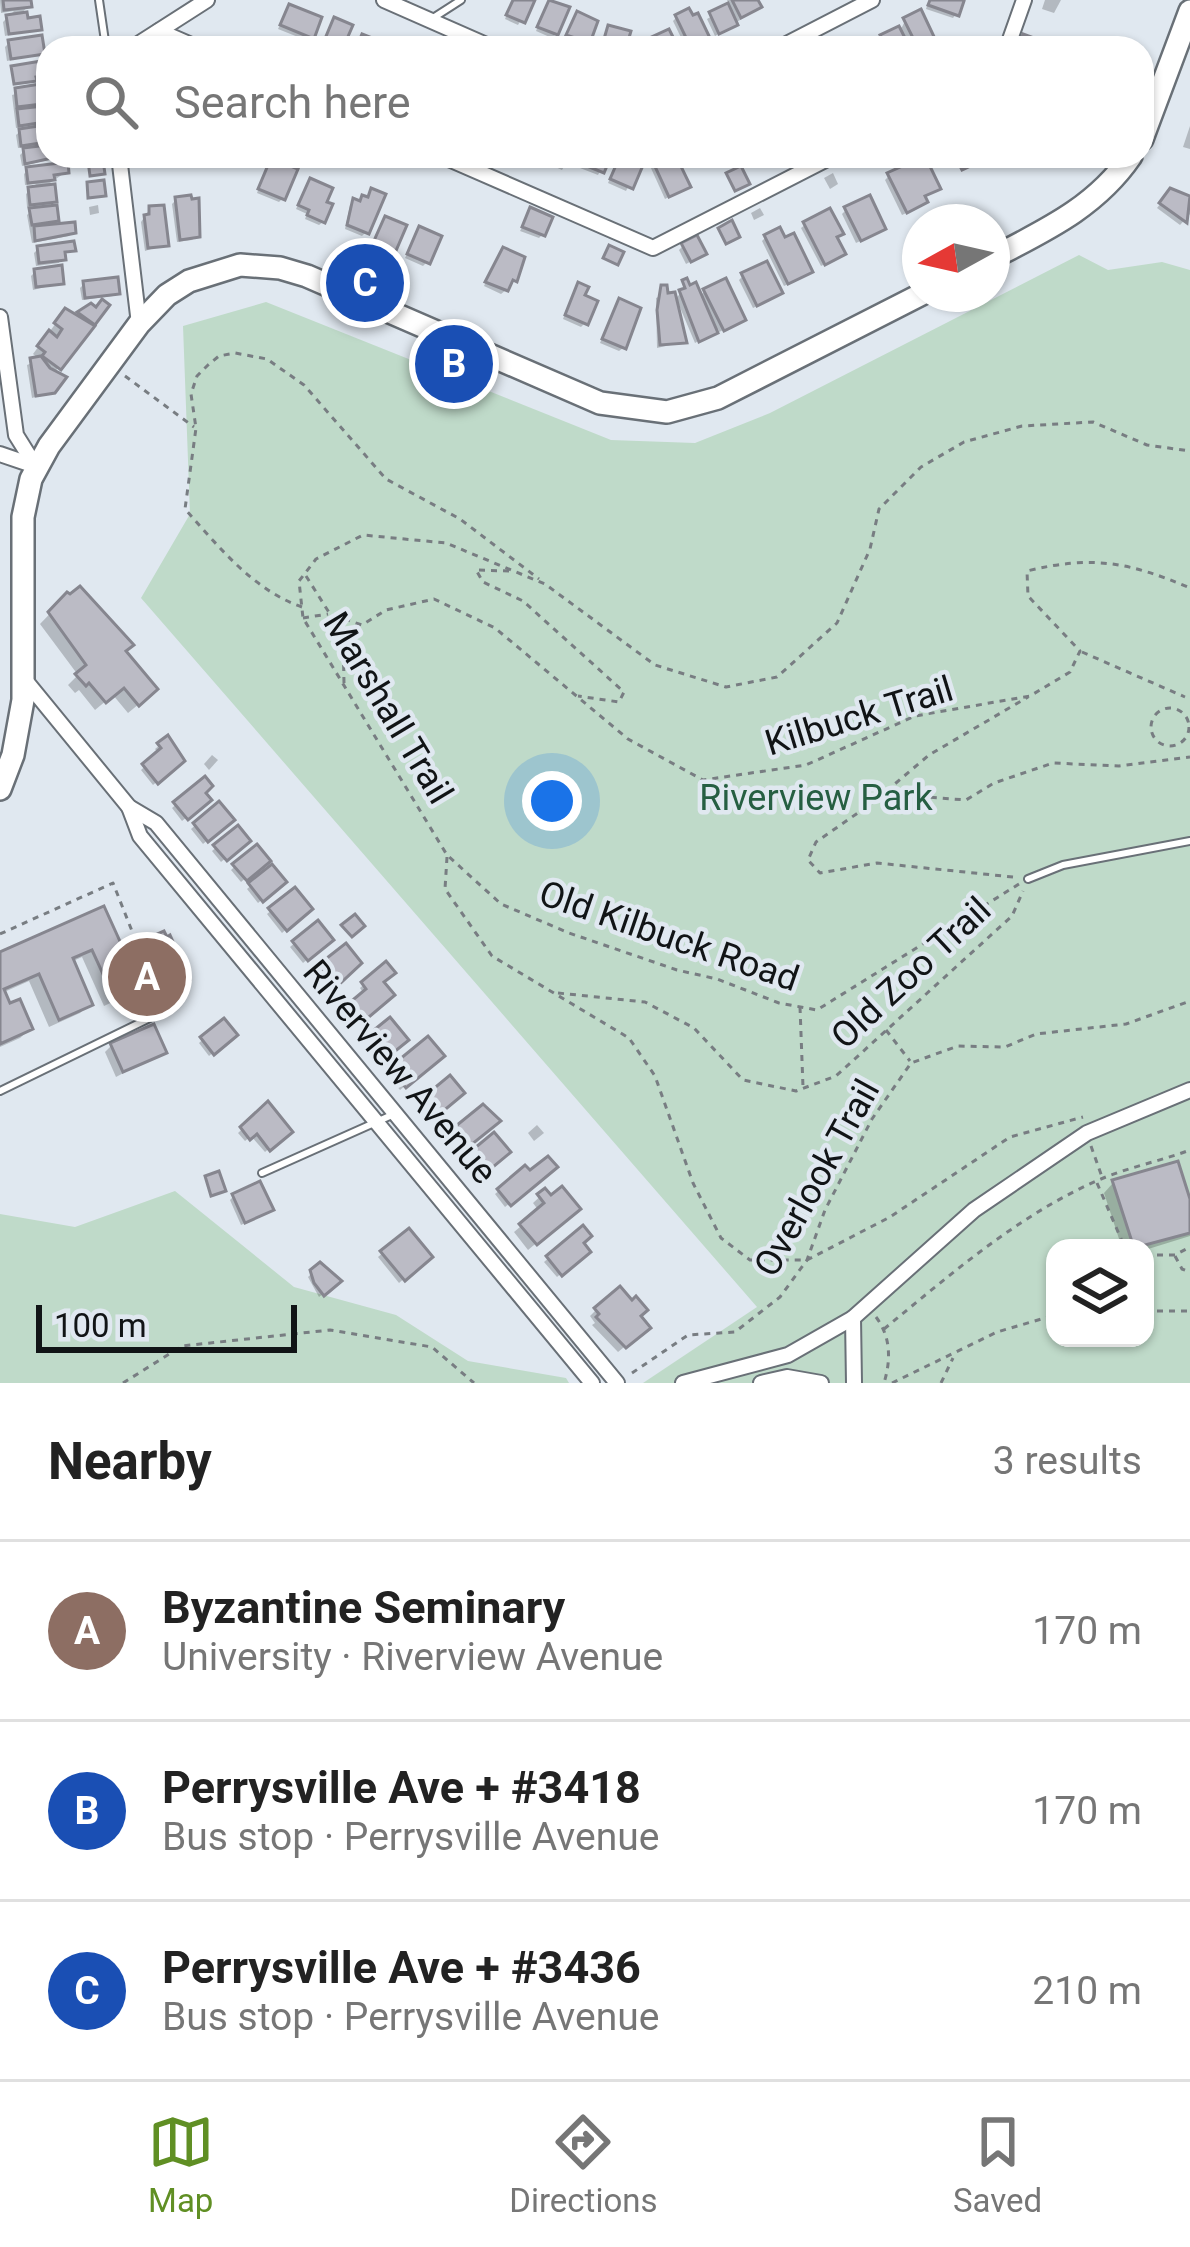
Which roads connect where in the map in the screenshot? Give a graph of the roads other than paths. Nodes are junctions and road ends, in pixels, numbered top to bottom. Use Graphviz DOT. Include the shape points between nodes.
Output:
graph roads {
  1 [pos="99,0"];
  2 [pos="207,0"];
  3 [pos="384,0"];
  4 [pos="461,0"];
  5 [pos="872,0"];
  6 [pos="1024,0"];
  7 [pos="1190,11"];
  8 [pos="430,20"];
  9 [pos="159,31"];
  10 [pos="104,36"];
  11 [pos="151,36"];
  12 [pos="170,36"];
  13 [pos="467,36"];
  14 [pos="802,36"];
  15 [pos="1011,36"];
  16 [pos="1154,107"];
  17 [pos="120,168"];
  18 [pos="470,168"];
  19 [pos="810,168"];
  20 [pos="1122,168"];
  21 [pos="1010,248"];
  22 [pos="902,304"];
  23 [pos="0,317"];
  24 [pos="140,324"];
  25 [pos="0,454"];
  26 [pos="37,466"];
  27 [pos="25,680"];
  28 [pos="0,789"];
  29 [pos="129,807"];
  30 [pos="1190,841"];
  31 [pos="1028,879"];
  32 [pos="156,1015"];
  33 [pos="1190,1090"];
  34 [pos="0,1091"];
  35 [pos="395,1113"];
  36 [pos="377,1122"];
  37 [pos="262,1173"];
  38 [pos="858,1314"];
  39 [pos="592,1383"];
  40 [pos="617,1383"];
  41 [pos="683,1383"];
  42 [pos="761,1383"];
  43 [pos="821,1383"];
  44 [pos="854,1383"];
  1 -- 10 [label="lane"];
  2 -- 9 [label="street"];
  3 -- 8 [label="street"];
  4 -- 8 [label="lane"];
  5 -- 14 [label="street"];
  6 -- 15 [label="street"];
  7 -- 16 [label="main road"];
  8 -- 13 [label="street"];
  9 -- 11 [label="street"];
  9 -- 12 [label="street"];
  17 -- 24 [label="street"];
  18 -- 19 [label="street" via="653,248"];
  20 -- 21 [label="main road" via="1078,211"];
  22 -- 24 [label="main road" via="718,398 667,412 600,404 307,276 267,266 240,265 189,281"];
  23 -- 26 [label="street" via="16,435"];
  24 -- 26 [label="main road"];
  25 -- 26 [label="street"];
  26 -- 27 [label="main road" via="23,517"];
  27 -- 28 [label="main road"];
  27 -- 29 [label="street, Riverview Avenue"];
  29 -- 35 [label="street, Riverview Avenue" via="155,823"];
  29 -- 36 [label="street, Riverview Avenue" via="140,836"];
  30 -- 31 [label="lane"];
  32 -- 34 [label="lane"];
  33 -- 38 [label="street" via="1087,1133 974,1210"];
  35 -- 36 [label="lane"];
  35 -- 40 [label="street, Riverview Avenue"];
  36 -- 37 [label="lane"];
  36 -- 39 [label="street, Riverview Avenue"];
  38 -- 41 [label="street" via="788,1355"];
  38 -- 44 [label="street"];
  42 -- 43 [label="street"];
}
